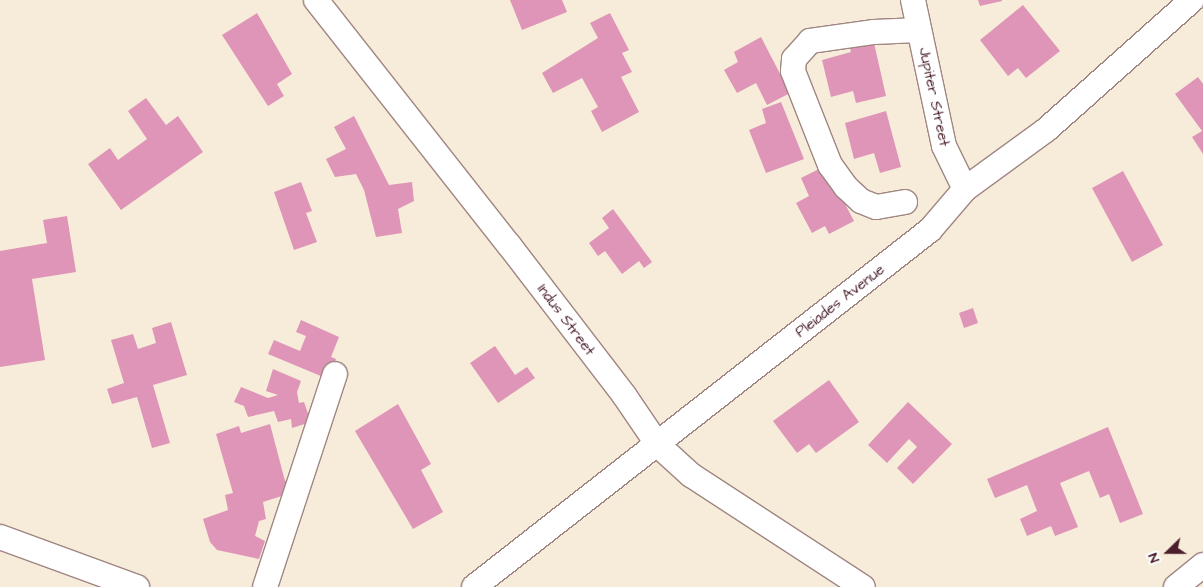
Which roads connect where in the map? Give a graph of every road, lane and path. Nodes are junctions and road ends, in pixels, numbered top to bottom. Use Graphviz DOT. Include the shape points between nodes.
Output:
graph roads {
  1 [pos="316,0"];
  2 [pos="913,0"];
  3 [pos="1192,0"];
  4 [pos="919,30"];
  5 [pos="965,189"];
  6 [pos="905,202"];
  7 [pos="335,374"];
  8 [pos="658,445"];
  9 [pos="0,537"];
  10 [pos="1203,566"];
  11 [pos="129,585"];
  12 [pos="264,587"];
  13 [pos="474,587"];
  14 [pos="864,587"];
  15 [pos="1176,587"];
  1 -- 8 [label="street, Indus Street" via="509,245 624,395"];
  2 -- 4 [label="street, Jupiter Street"];
  3 -- 5 [label="street, Pleiades Avenue" via="1046,130"];
  4 -- 5 [label="street, Jupiter Street" via="944,146"];
  4 -- 6 [label="street" via="874,32 810,41 794,59 793,71 830,165 846,187 861,201 876,207"];
  5 -- 8 [label="street, Pleiades Avenue" via="930,230"];
  7 -- 12 [label="street"];
  8 -- 13 [label="street, Pleiades Avenue"];
  8 -- 14 [label="street, Indus Street" via="691,475"];
  9 -- 11 [label="street"];
  10 -- 15 [label="street"];
}
